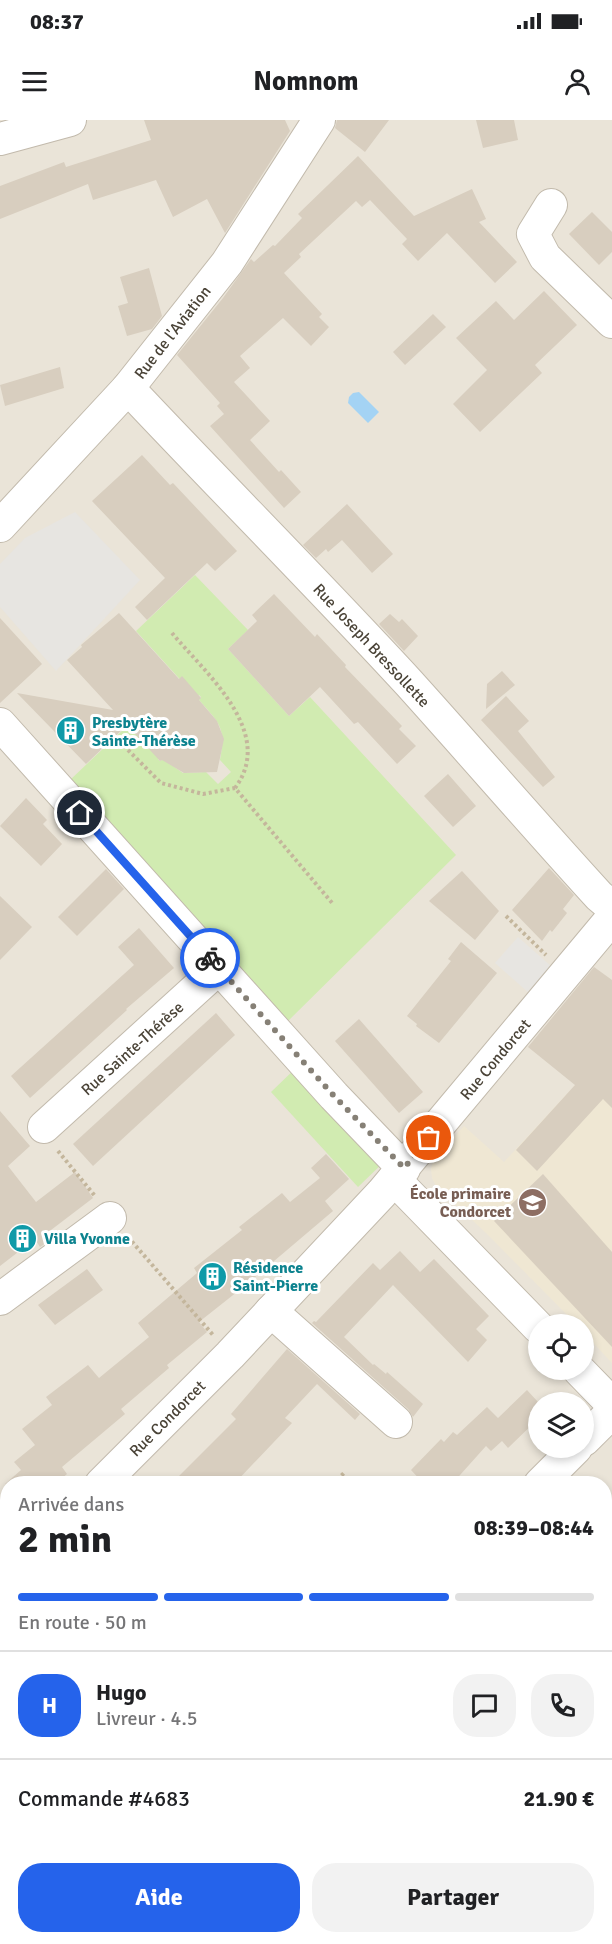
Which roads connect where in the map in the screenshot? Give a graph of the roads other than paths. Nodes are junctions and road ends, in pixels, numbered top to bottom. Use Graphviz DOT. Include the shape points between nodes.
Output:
graph roads {
  1 [pos="70,120"];
  2 [pos="319,120"];
  3 [pos="0,140"];
  4 [pos="551,205"];
  5 [pos="612,322"];
  6 [pos="128,388"];
  7 [pos="0,526"];
  8 [pos="0,724"];
  9 [pos="612,907"];
  10 [pos="612,918"];
  11 [pos="219,968"];
  12 [pos="44,1127"];
  13 [pos="399,1174"];
  14 [pos="110,1218"];
  15 [pos="0,1299"];
  16 [pos="272,1311"];
  17 [pos="528,1316"];
  18 [pos="589,1380"];
  19 [pos="612,1404"];
  20 [pos="612,1412"];
  21 [pos="396,1422"];
  22 [pos="594,1430"];
  23 [pos="566,1458"];
  24 [pos="109,1476"];
  25 [pos="548,1476"];
  1 -- 3 [label="street"];
  2 -- 6 [label="street, Rue de l'Aviation" via="227,263"];
  4 -- 5 [label="street" via="533,234 545,257"];
  6 -- 7 [label="street, Rue de l'Aviation"];
  6 -- 9 [label="street, Rue Joseph Bressollette" via="377,649"];
  8 -- 11 [label="street"];
  10 -- 13 [label="street, Rue Condorcet"];
  11 -- 12 [label="street, Rue Sainte-Thérèse"];
  11 -- 13 [label="street"];
  13 -- 16 [label="street, Rue Condorcet"];
  13 -- 17 [label="street"];
  14 -- 15 [label="street"];
  16 -- 21 [label="street"];
  16 -- 24 [label="street, Rue Condorcet"];
  18 -- 19 [label="street"];
  20 -- 22 [label="street"];
  23 -- 25 [label="street"];
}
